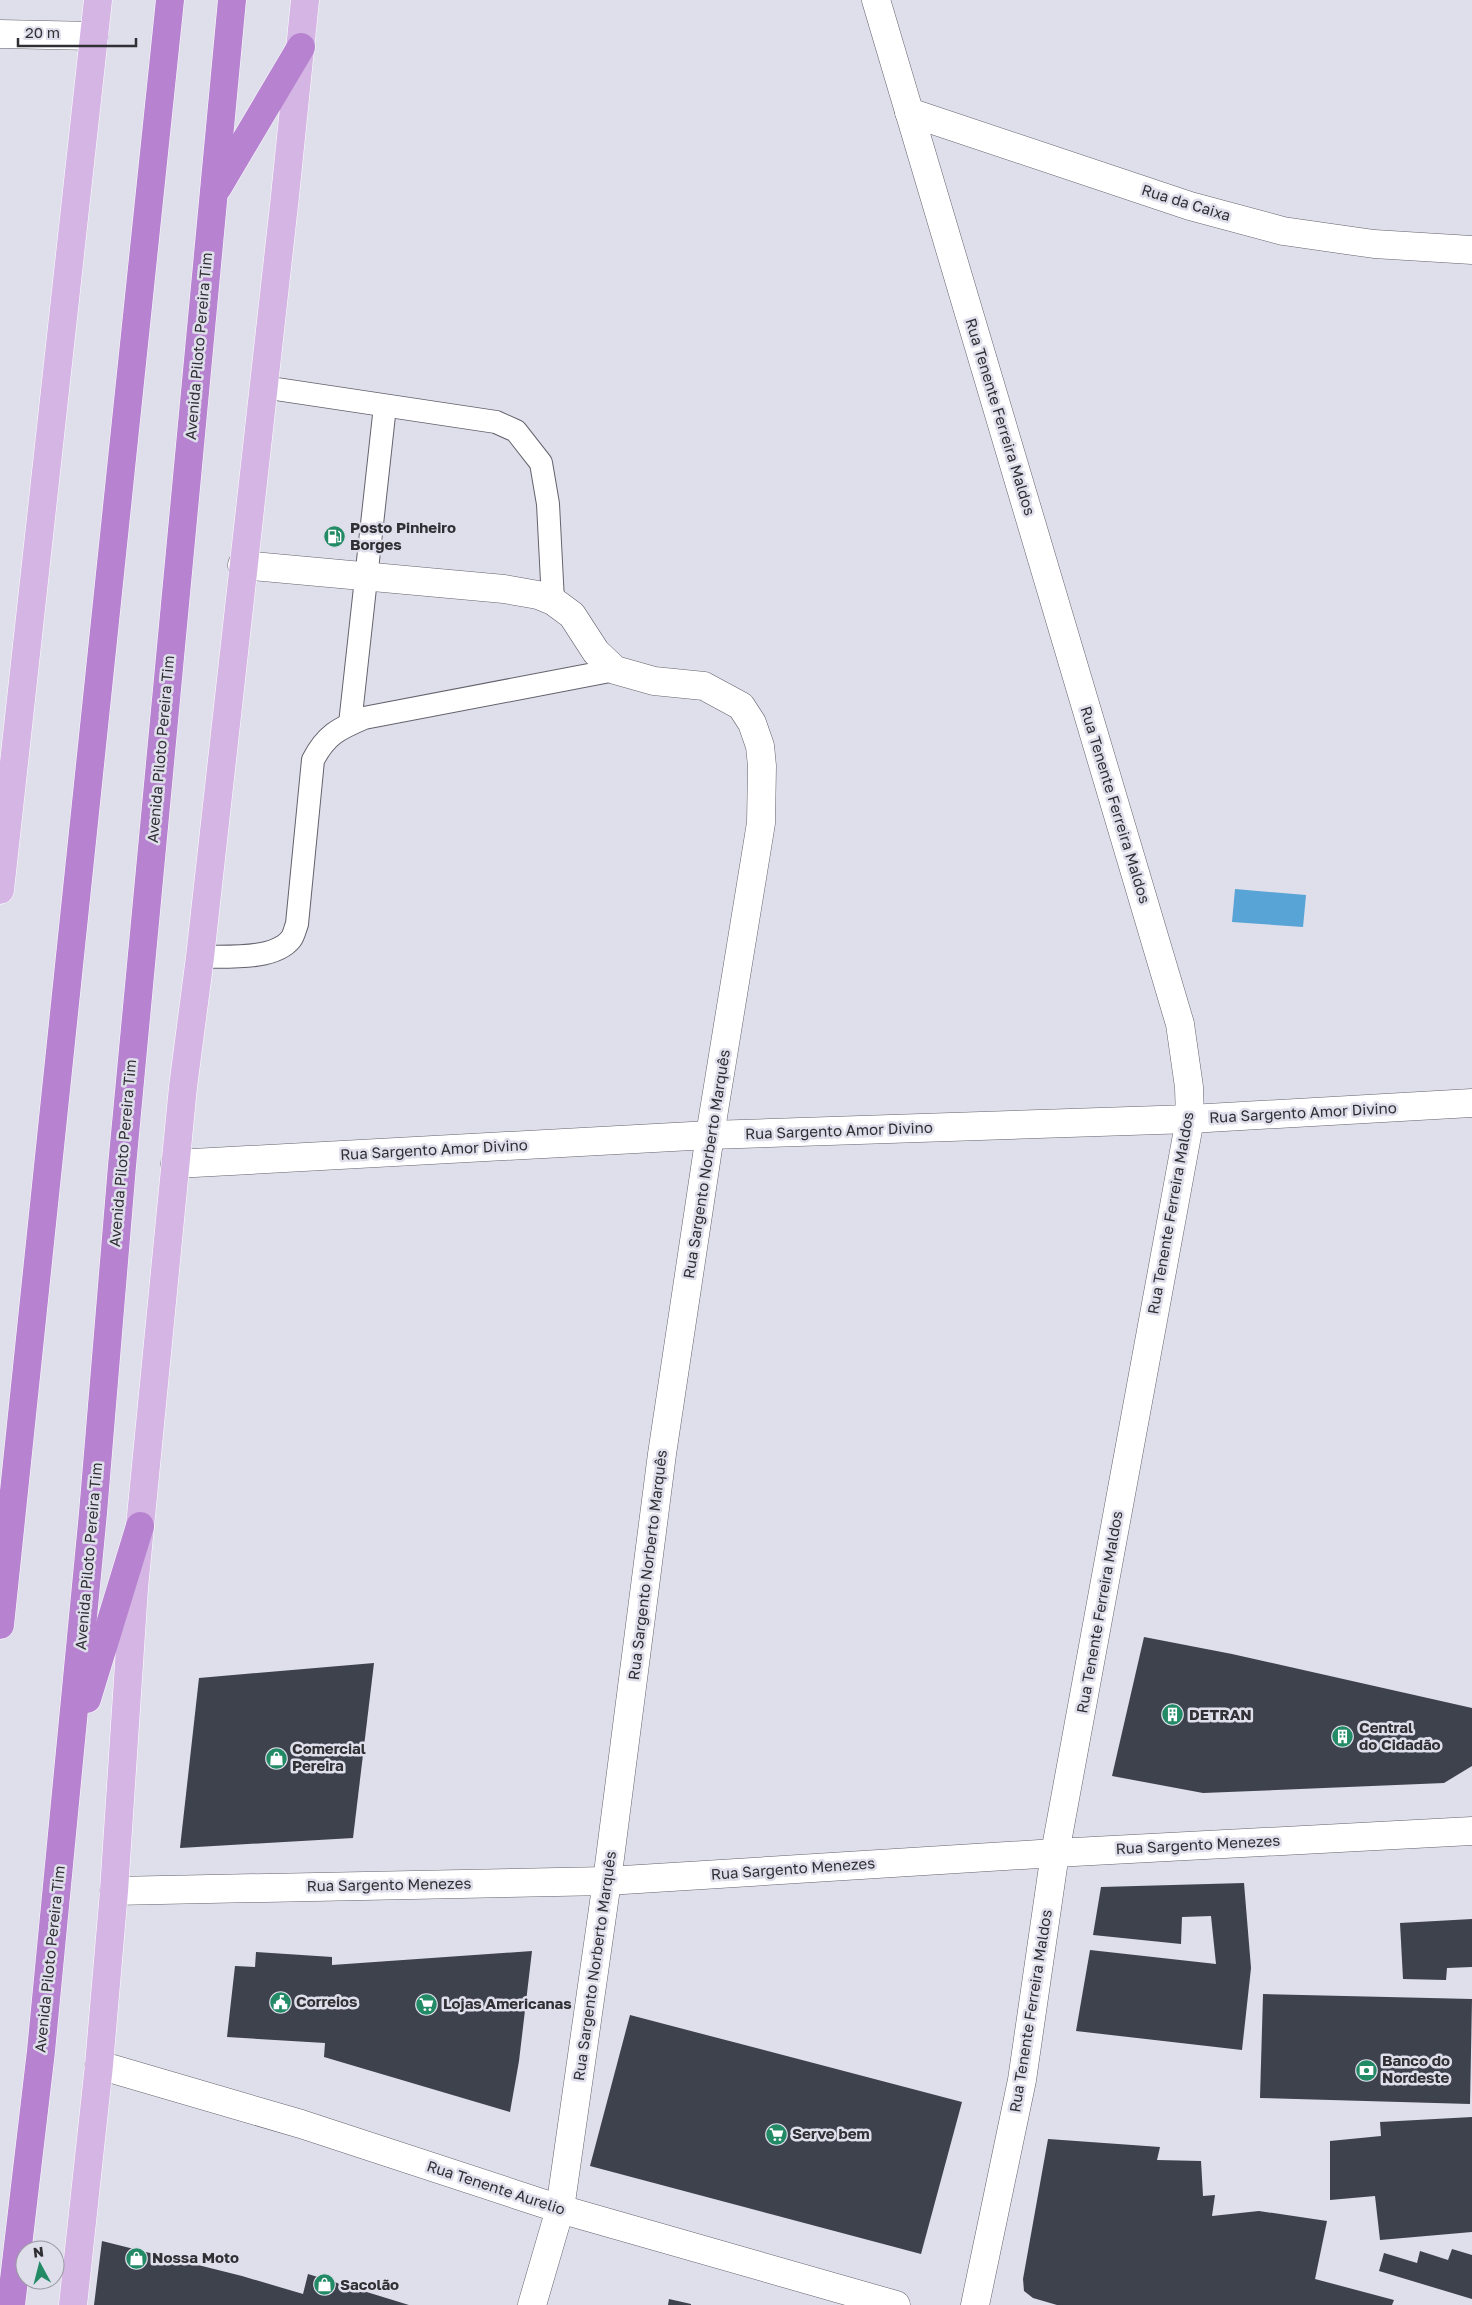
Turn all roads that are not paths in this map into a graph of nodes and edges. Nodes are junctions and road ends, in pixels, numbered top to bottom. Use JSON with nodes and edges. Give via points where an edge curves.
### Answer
{"nodes":[{"id":1,"x":98,"y":0,"type":"edge"},
{"id":2,"x":170,"y":0,"type":"edge"},
{"id":3,"x":232,"y":0,"type":"edge"},
{"id":4,"x":305,"y":0,"type":"edge"},
{"id":5,"x":876,"y":0,"type":"edge"},
{"id":6,"x":0,"y":34,"type":"edge"},
{"id":7,"x":94,"y":36,"type":"junction"},
{"id":8,"x":300,"y":47,"type":"junction"},
{"id":9,"x":909,"y":112,"type":"junction"},
{"id":10,"x":214,"y":195,"type":"junction"},
{"id":11,"x":1472,"y":250,"type":"edge"},
{"id":12,"x":263,"y":387,"type":"junction"},
{"id":13,"x":385,"y":406,"type":"junction"},
{"id":14,"x":242,"y":565,"type":"junction"},
{"id":15,"x":366,"y":577,"type":"junction"},
{"id":16,"x":553,"y":600,"type":"junction"},
{"id":17,"x":615,"y":670,"type":"junction"},
{"id":18,"x":350,"y":724,"type":"junction"},
{"id":19,"x":2,"y":847,"type":"edge"},
{"id":20,"x":0,"y":890,"type":"edge"},
{"id":21,"x":200,"y":956,"type":"junction"},
{"id":22,"x":1472,"y":1103,"type":"edge"},
{"id":23,"x":1190,"y":1119,"type":"junction"},
{"id":24,"x":710,"y":1135,"type":"junction"},
{"id":25,"x":175,"y":1164,"type":"junction"},
{"id":26,"x":140,"y":1526,"type":"junction"},
{"id":27,"x":0,"y":1625,"type":"edge"},
{"id":28,"x":70,"y":1755,"type":"junction"},
{"id":29,"x":1472,"y":1831,"type":"edge"},
{"id":30,"x":1055,"y":1853,"type":"junction"},
{"id":31,"x":607,"y":1881,"type":"junction"},
{"id":32,"x":114,"y":1891,"type":"junction"},
{"id":33,"x":99,"y":2065,"type":"junction"},
{"id":34,"x":560,"y":2209,"type":"junction"},
{"id":35,"x":11,"y":2305,"type":"edge"},
{"id":36,"x":73,"y":2305,"type":"edge"},
{"id":37,"x":532,"y":2305,"type":"edge"},
{"id":38,"x":896,"y":2305,"type":"edge"},
{"id":39,"x":975,"y":2305,"type":"edge"}],
"edges":[{"from":1,"to":7,"type":"main road"},
{"from":2,"to":27,"type":"highway"},
{"from":3,"to":10,"type":"highway","name":"Avenida Piloto Pereira Tim"},
{"from":4,"to":8,"type":"main road"},
{"from":5,"to":9,"type":"street","name":"Rua Tenente Ferreira Maldos"},
{"from":6,"to":7,"type":"street"},
{"from":7,"to":19,"type":"main road"},
{"from":8,"to":10,"type":"highway"},
{"from":8,"to":12,"type":"main road"},
{"from":9,"to":11,"type":"street","name":"Rua da Caixa","via":[[1190,206],[1282,231],[1374,244]]},
{"from":9,"to":23,"type":"street","name":"Rua Tenente Ferreira Maldos","via":[[1180,1024]]},
{"from":10,"to":28,"type":"highway","name":"Avenida Piloto Pereira Tim"},
{"from":12,"to":13,"type":"lane"},
{"from":12,"to":14,"type":"main road"},
{"from":13,"to":15,"type":"lane"},
{"from":13,"to":16,"type":"lane","via":[[496,422],[516,431],[541,463],[548,504]]},
{"from":14,"to":15,"type":"street"},
{"from":14,"to":21,"type":"main road"},
{"from":15,"to":16,"type":"street","via":[[504,590]]},
{"from":15,"to":18,"type":"lane"},
{"from":16,"to":17,"type":"street","via":[[572,614],[596,652]]},
{"from":17,"to":18,"type":"lane","via":[[364,718]]},
{"from":17,"to":24,"type":"street","name":"Rua Sargento Norberto Marquês","via":[[654,681],[704,686],[741,706],[752,723],[760,746],[761,823]]},
{"from":18,"to":21,"type":"lane","via":[[335,731],[321,745],[313,760],[297,924],[291,940],[259,955]]},
{"from":19,"to":20,"type":"main road"},
{"from":21,"to":25,"type":"main road"},
{"from":22,"to":23,"type":"street","name":"Rua Sargento Amor Divino"},
{"from":23,"to":24,"type":"street","name":"Rua Sargento Amor Divino"},
{"from":23,"to":30,"type":"street","name":"Rua Tenente Ferreira Maldos"},
{"from":24,"to":25,"type":"street","name":"Rua Sargento Amor Divino"},
{"from":24,"to":31,"type":"street","name":"Rua Sargento Norberto Marquês","via":[[662,1454]]},
{"from":25,"to":26,"type":"main road"},
{"from":26,"to":28,"type":"highway"},
{"from":26,"to":32,"type":"main road"},
{"from":28,"to":35,"type":"highway","name":"Avenida Piloto Pereira Tim","via":[[41,2051]]},
{"from":29,"to":30,"type":"street","name":"Rua Sargento Menezes"},
{"from":30,"to":31,"type":"street","name":"Rua Sargento Menezes"},
{"from":30,"to":39,"type":"street","name":"Rua Tenente Ferreira Maldos","via":[[1022,2080]]},
{"from":31,"to":32,"type":"street","name":"Rua Sargento Menezes"},
{"from":31,"to":34,"type":"street","name":"Rua Sargento Norberto Marquês"},
{"from":32,"to":33,"type":"main road"},
{"from":33,"to":34,"type":"street","name":"Rua Tenente Aurelio","via":[[301,2124]]},
{"from":33,"to":36,"type":"main road"},
{"from":34,"to":37,"type":"street","name":"Rua Sargento Norberto Marquês"},
{"from":34,"to":38,"type":"street","name":"Rua Tenente Aurelio"}]}
